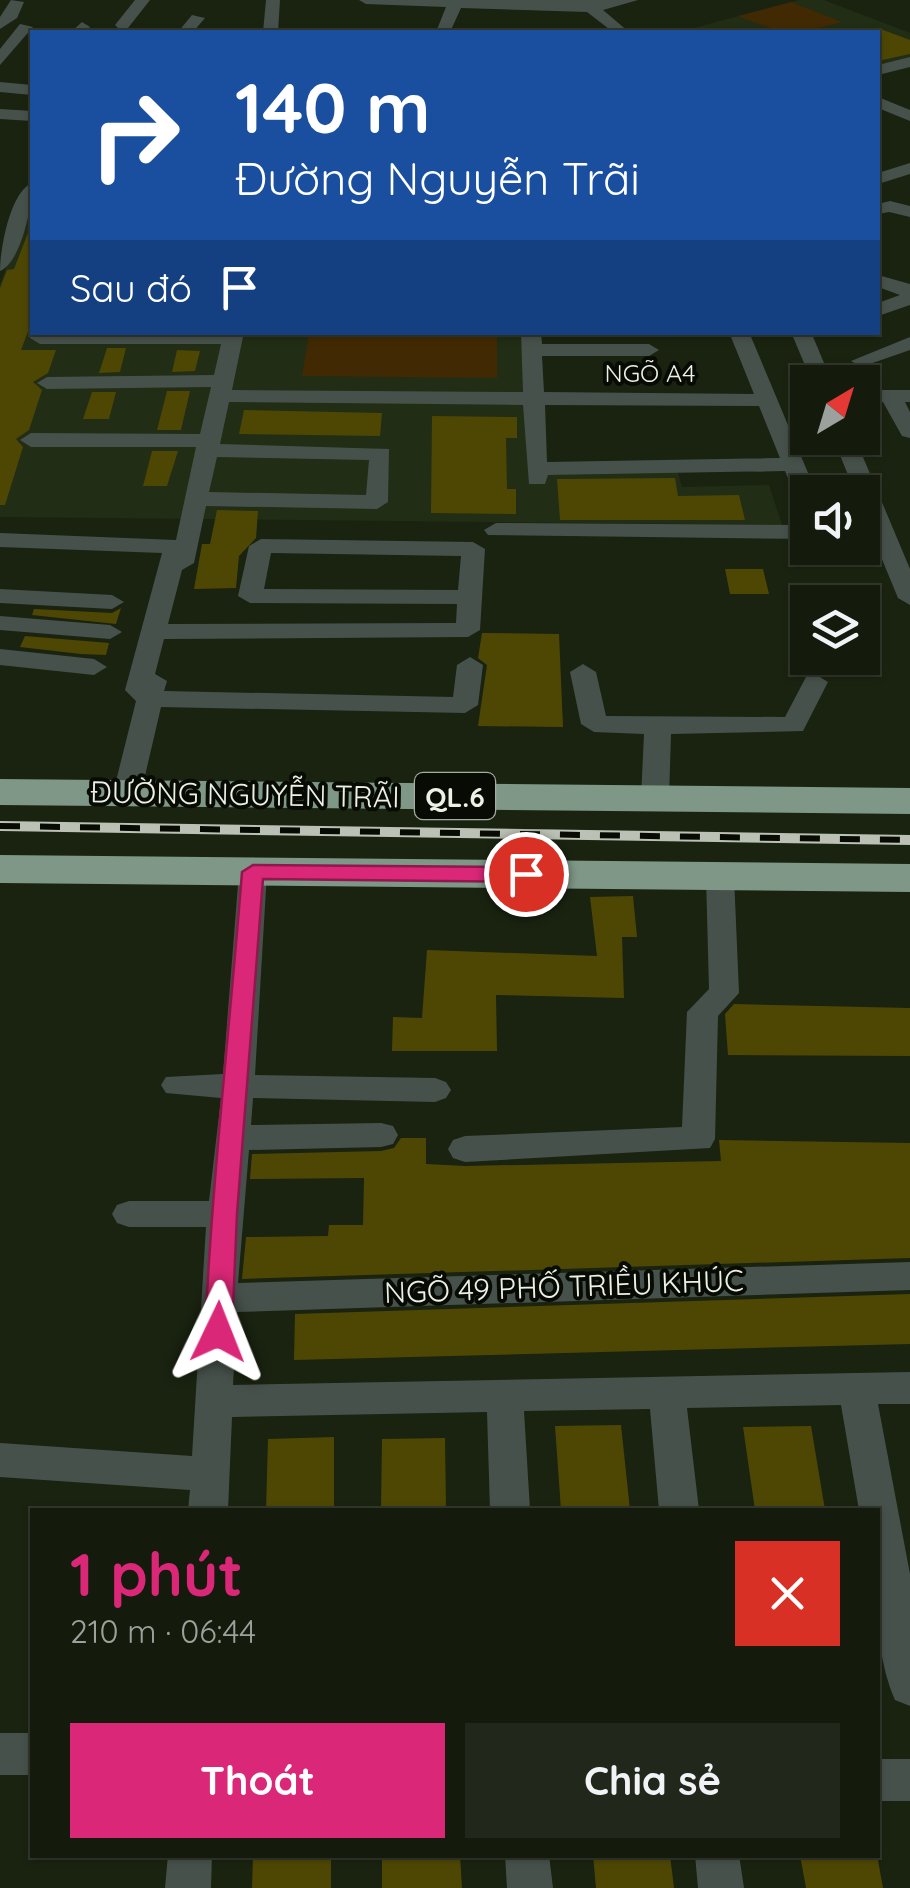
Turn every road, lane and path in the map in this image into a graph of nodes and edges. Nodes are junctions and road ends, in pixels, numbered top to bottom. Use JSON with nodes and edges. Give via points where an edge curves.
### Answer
{"nodes":[{"id":1,"x":143,"y":0,"type":"edge"},
{"id":2,"x":272,"y":0,"type":"edge"},
{"id":3,"x":366,"y":0,"type":"edge"},
{"id":4,"x":621,"y":1,"type":"edge"},
{"id":5,"x":17,"y":2,"type":"edge"},
{"id":6,"x":456,"y":4,"type":"junction"},
{"id":7,"x":586,"y":4,"type":"edge"},
{"id":8,"x":197,"y":18,"type":"dead end"},
{"id":9,"x":0,"y":24,"type":"edge"},
{"id":10,"x":123,"y":25,"type":"dead end"},
{"id":11,"x":25,"y":27,"type":"dead end"},
{"id":12,"x":187,"y":30,"type":"edge"},
{"id":13,"x":271,"y":30,"type":"edge"},
{"id":14,"x":444,"y":30,"type":"edge"},
{"id":15,"x":619,"y":30,"type":"edge"},
{"id":16,"x":0,"y":60,"type":"edge"},
{"id":17,"x":910,"y":62,"type":"edge"},
{"id":18,"x":880,"y":70,"type":"edge"},
{"id":19,"x":0,"y":87,"type":"edge"},
{"id":20,"x":30,"y":90,"type":"edge"},
{"id":21,"x":880,"y":103,"type":"edge"},
{"id":22,"x":30,"y":116,"type":"edge"},
{"id":23,"x":910,"y":116,"type":"edge"},
{"id":24,"x":3,"y":118,"type":"edge"},
{"id":25,"x":910,"y":168,"type":"edge"},
{"id":26,"x":880,"y":178,"type":"edge"},
{"id":27,"x":30,"y":193,"type":"edge"},
{"id":28,"x":882,"y":202,"type":"edge"},
{"id":29,"x":910,"y":212,"type":"edge"},
{"id":30,"x":0,"y":262,"type":"edge"},
{"id":31,"x":880,"y":281,"type":"edge"},
{"id":32,"x":910,"y":295,"type":"edge"},
{"id":33,"x":880,"y":309,"type":"edge"},
{"id":34,"x":41,"y":335,"type":"edge"},
{"id":35,"x":114,"y":335,"type":"edge"},
{"id":36,"x":740,"y":335,"type":"edge"},
{"id":37,"x":802,"y":335,"type":"edge"},
{"id":38,"x":233,"y":336,"type":"edge"},
{"id":39,"x":532,"y":341,"type":"edge"},
{"id":40,"x":910,"y":343,"type":"edge"},
{"id":41,"x":649,"y":350,"type":"dead end"},
{"id":42,"x":861,"y":361,"type":"dead end"},
{"id":43,"x":815,"y":365,"type":"edge"},
{"id":44,"x":47,"y":383,"type":"dead end"},
{"id":45,"x":223,"y":389,"type":"junction"},
{"id":46,"x":900,"y":396,"type":"edge"},
{"id":47,"x":534,"y":400,"type":"junction"},
{"id":48,"x":766,"y":400,"type":"junction"},
{"id":49,"x":910,"y":431,"type":"edge"},
{"id":50,"x":31,"y":440,"type":"dead end"},
{"id":51,"x":208,"y":446,"type":"junction"},
{"id":52,"x":795,"y":464,"type":"junction"},
{"id":53,"x":799,"y":475,"type":"edge"},
{"id":54,"x":196,"y":499,"type":"junction"},
{"id":55,"x":496,"y":530,"type":"dead end"},
{"id":56,"x":790,"y":532,"type":"edge"},
{"id":57,"x":0,"y":540,"type":"edge"},
{"id":58,"x":880,"y":542,"type":"edge"},
{"id":59,"x":186,"y":547,"type":"junction"},
{"id":60,"x":904,"y":570,"type":"edge"},
{"id":61,"x":0,"y":596,"type":"edge"},
{"id":62,"x":250,"y":596,"type":"junction"},
{"id":63,"x":30,"y":597,"type":"junction"},
{"id":64,"x":470,"y":597,"type":"junction"},
{"id":65,"x":910,"y":598,"type":"edge"},
{"id":66,"x":112,"y":602,"type":"dead end"},
{"id":67,"x":9,"y":624,"type":"edge"},
{"id":68,"x":243,"y":631,"type":"junction"},
{"id":69,"x":110,"y":632,"type":"dead end"},
{"id":70,"x":166,"y":632,"type":"junction"},
{"id":71,"x":2,"y":662,"type":"edge"},
{"id":72,"x":470,"y":665,"type":"dead end"},
{"id":73,"x":94,"y":667,"type":"dead end"},
{"id":74,"x":583,"y":672,"type":"dead end"},
{"id":75,"x":815,"y":682,"type":"dead end"},
{"id":76,"x":150,"y":699,"type":"junction"},
{"id":77,"x":658,"y":726,"type":"junction"},
{"id":78,"x":0,"y":792,"type":"edge"},
{"id":79,"x":127,"y":793,"type":"junction"},
{"id":80,"x":655,"y":798,"type":"junction"},
{"id":81,"x":910,"y":800,"type":"edge"},
{"id":82,"x":0,"y":870,"type":"edge"},
{"id":83,"x":253,"y":872,"type":"junction"},
{"id":84,"x":720,"y":876,"type":"junction"},
{"id":85,"x":910,"y":878,"type":"edge"},
{"id":86,"x":177,"y":1085,"type":"dead end"},
{"id":87,"x":236,"y":1086,"type":"junction"},
{"id":88,"x":434,"y":1090,"type":"dead end"},
{"id":89,"x":381,"y":1134,"type":"dead end"},
{"id":90,"x":234,"y":1138,"type":"junction"},
{"id":91,"x":465,"y":1150,"type":"dead end"},
{"id":92,"x":128,"y":1214,"type":"dead end"},
{"id":93,"x":224,"y":1214,"type":"junction"},
{"id":94,"x":910,"y":1276,"type":"edge"},
{"id":95,"x":219,"y":1298,"type":"junction"},
{"id":96,"x":910,"y":1388,"type":"edge"},
{"id":97,"x":857,"y":1391,"type":"junction"},
{"id":98,"x":667,"y":1394,"type":"junction"},
{"id":99,"x":505,"y":1396,"type":"junction"},
{"id":100,"x":216,"y":1401,"type":"junction"},
{"id":101,"x":0,"y":1460,"type":"edge"},
{"id":102,"x":209,"y":1492,"type":"edge"},
{"id":103,"x":510,"y":1508,"type":"edge"},
{"id":104,"x":680,"y":1508,"type":"edge"},
{"id":105,"x":878,"y":1508,"type":"edge"},
{"id":106,"x":880,"y":1519,"type":"edge"},
{"id":107,"x":910,"y":1686,"type":"edge"},
{"id":108,"x":0,"y":1754,"type":"edge"},
{"id":109,"x":30,"y":1754,"type":"edge"},
{"id":110,"x":880,"y":1780,"type":"edge"},
{"id":111,"x":910,"y":1780,"type":"edge"},
{"id":112,"x":190,"y":1858,"type":"edge"},
{"id":113,"x":527,"y":1858,"type":"edge"},
{"id":114,"x":717,"y":1858,"type":"edge"},
{"id":115,"x":188,"y":1888,"type":"edge"},
{"id":116,"x":530,"y":1888,"type":"edge"},
{"id":117,"x":720,"y":1888,"type":"edge"}],
"edges":[{"from":1,"to":10,"type":"street"},
{"from":2,"to":13,"type":"street"},
{"from":3,"to":6,"type":"street"},
{"from":4,"to":7,"type":"street"},
{"from":5,"to":9,"type":"street"},
{"from":6,"to":7,"type":"street","via":[[535,13]]},
{"from":6,"to":14,"type":"street"},
{"from":7,"to":15,"type":"street"},
{"from":8,"to":12,"type":"street"},
{"from":11,"to":16,"type":"street"},
{"from":17,"to":18,"type":"street"},
{"from":19,"to":20,"type":"street"},
{"from":21,"to":23,"type":"street"},
{"from":22,"to":24,"type":"street"},
{"from":25,"to":26,"type":"street"},
{"from":27,"to":30,"type":"street"},
{"from":28,"to":29,"type":"street"},
{"from":31,"to":32,"type":"street"},
{"from":32,"to":33,"type":"street"},
{"from":34,"to":35,"type":"street"},
{"from":35,"to":38,"type":"street"},
{"from":36,"to":48,"type":"street"},
{"from":37,"to":43,"type":"street"},
{"from":38,"to":45,"type":"street"},
{"from":39,"to":41,"type":"street"},
{"from":39,"to":47,"type":"street"},
{"from":40,"to":42,"type":"street"},
{"from":44,"to":45,"type":"street","name":"NGÕ A4"},
{"from":45,"to":47,"type":"street","name":"NGÕ A4"},
{"from":45,"to":51,"type":"street"},
{"from":46,"to":49,"type":"street"},
{"from":47,"to":48,"type":"street","name":"NGÕ A4"},
{"from":47,"to":52,"type":"street","via":[[537,474]]},
{"from":48,"to":52,"type":"street"},
{"from":50,"to":51,"type":"street"},
{"from":51,"to":54,"type":"street"},
{"from":51,"to":54,"type":"street","via":[[381,454],[377,502]]},
{"from":52,"to":53,"type":"street"},
{"from":54,"to":59,"type":"street"},
{"from":55,"to":56,"type":"street"},
{"from":57,"to":59,"type":"street"},
{"from":58,"to":60,"type":"street"},
{"from":59,"to":70,"type":"street"},
{"from":59,"to":76,"type":"street","via":[[174,553],[138,690]]},
{"from":60,"to":65,"type":"street"},
{"from":61,"to":63,"type":"street"},
{"from":62,"to":64,"type":"street"},
{"from":62,"to":64,"type":"street","via":[[261,546],[473,550]]},
{"from":62,"to":68,"type":"street"},
{"from":63,"to":66,"type":"street"},
{"from":63,"to":67,"type":"street"},
{"from":64,"to":68,"type":"street","via":[[468,630]]},
{"from":67,"to":69,"type":"street"},
{"from":67,"to":71,"type":"street"},
{"from":68,"to":70,"type":"street"},
{"from":70,"to":76,"type":"street"},
{"from":71,"to":73,"type":"street"},
{"from":72,"to":76,"type":"street","via":[[465,706]]},
{"from":74,"to":77,"type":"street","via":[[594,724]]},
{"from":75,"to":77,"type":"street","via":[[794,725]]},
{"from":76,"to":79,"type":"street"},
{"from":77,"to":80,"type":"street"},
{"from":78,"to":79,"type":"highway","name":"ĐƯỜNG NGUYỄN TRÃI","number":"QL.6"},
{"from":79,"to":80,"type":"highway","name":"ĐƯỜNG NGUYỄN TRÃI","number":"QL.6"},
{"from":80,"to":81,"type":"highway","name":"ĐƯỜNG NGUYỄN TRÃI","number":"QL.6"},
{"from":82,"to":83,"type":"highway"},
{"from":83,"to":84,"type":"highway"},
{"from":83,"to":87,"type":"street"},
{"from":84,"to":85,"type":"highway"},
{"from":84,"to":91,"type":"street","via":[[724,993],[703,1012],[698,1139]]},
{"from":86,"to":87,"type":"street"},
{"from":87,"to":88,"type":"street"},
{"from":87,"to":90,"type":"street"},
{"from":89,"to":90,"type":"street"},
{"from":90,"to":93,"type":"street"},
{"from":92,"to":93,"type":"street"},
{"from":93,"to":95,"type":"street"},
{"from":94,"to":95,"type":"street","name":"NGÕ 49 PHỐ TRIỀU KHÚC"},
{"from":95,"to":100,"type":"street"},
{"from":96,"to":97,"type":"street"},
{"from":97,"to":98,"type":"street"},
{"from":97,"to":105,"type":"street"},
{"from":98,"to":99,"type":"street"},
{"from":98,"to":104,"type":"street"},
{"from":99,"to":100,"type":"street"},
{"from":99,"to":103,"type":"street"},
{"from":100,"to":102,"type":"street"},
{"from":101,"to":102,"type":"street"},
{"from":106,"to":107,"type":"street"},
{"from":108,"to":109,"type":"street"},
{"from":110,"to":111,"type":"street"},
{"from":112,"to":115,"type":"street"},
{"from":113,"to":116,"type":"street"},
{"from":114,"to":117,"type":"street"}]}
